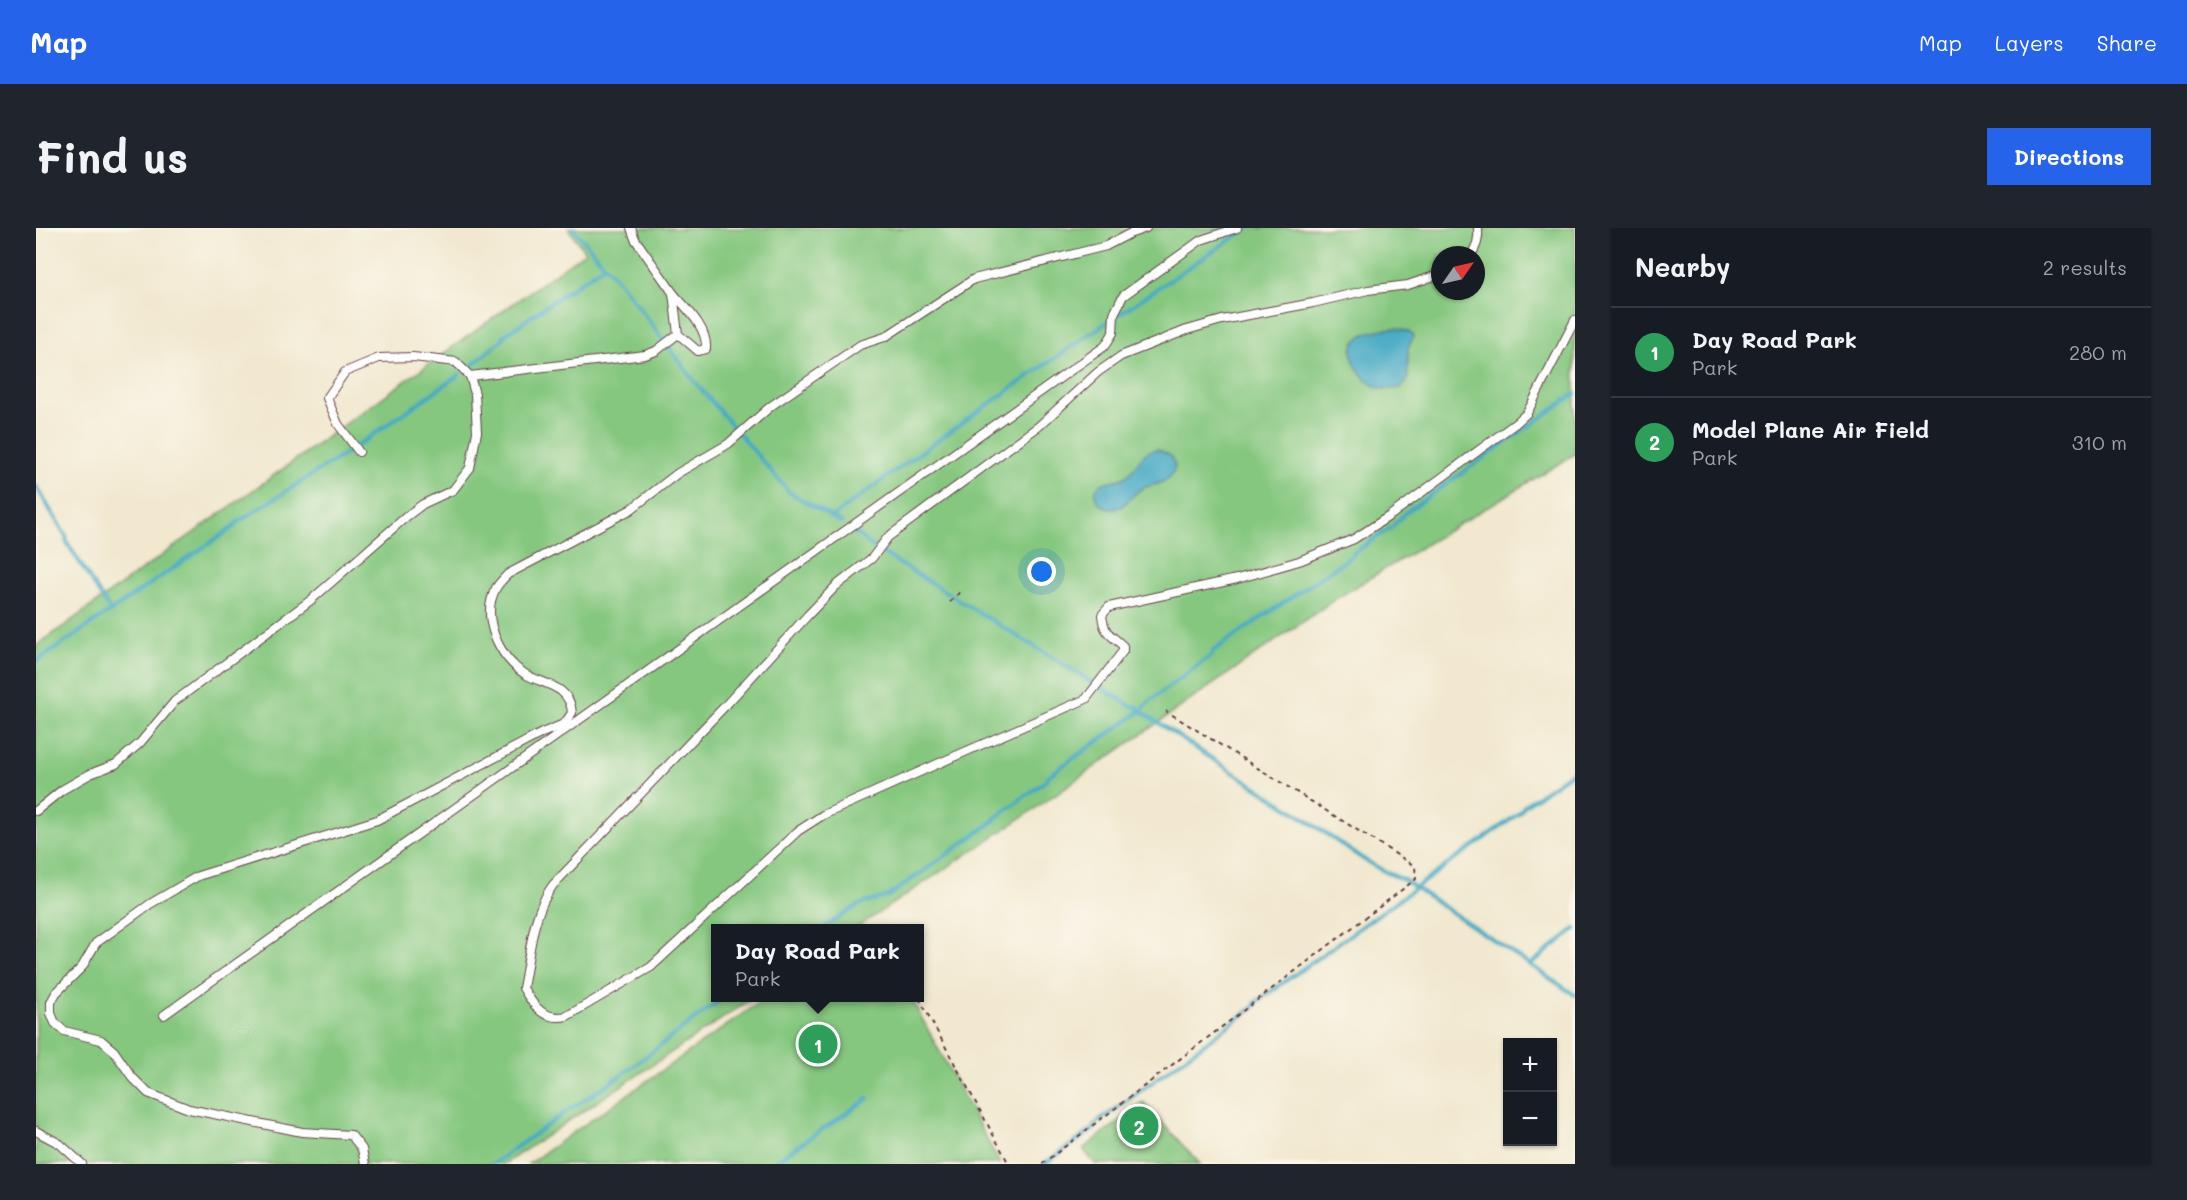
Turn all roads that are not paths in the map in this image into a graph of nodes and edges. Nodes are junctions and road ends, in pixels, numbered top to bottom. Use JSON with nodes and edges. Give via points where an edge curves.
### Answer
{"nodes":[{"id":1,"x":631,"y":228,"type":"edge"},
{"id":2,"x":1146,"y":228,"type":"edge"},
{"id":3,"x":1237,"y":228,"type":"edge"},
{"id":4,"x":1478,"y":228,"type":"edge"},
{"id":5,"x":1474,"y":246,"type":"edge"},
{"id":6,"x":1431,"y":277,"type":"edge"},
{"id":7,"x":673,"y":293,"type":"junction"},
{"id":8,"x":1575,"y":320,"type":"edge"},
{"id":9,"x":675,"y":336,"type":"junction"},
{"id":10,"x":470,"y":376,"type":"junction"},
{"id":11,"x":359,"y":453,"type":"dead end"},
{"id":12,"x":36,"y":811,"type":"edge"},
{"id":13,"x":164,"y":1015,"type":"dead end"},
{"id":14,"x":36,"y":1131,"type":"edge"},
{"id":15,"x":82,"y":1164,"type":"edge"},
{"id":16,"x":365,"y":1164,"type":"edge"}],
"edges":[{"from":1,"to":7,"type":"lane"},
{"from":2,"to":16,"type":"lane","via":[[1106,246],[974,279],[885,337],[860,345],[771,406],[730,442],[678,473],[630,510],[508,574],[496,587],[490,605],[498,645],[525,674],[559,688],[572,704],[572,713],[564,724],[377,819],[198,876],[96,943],[82,967],[51,1002],[55,1023],[64,1031],[101,1040],[148,1093],[189,1109],[302,1131],[351,1135],[362,1149]]},
{"from":3,"to":13,"type":"lane","via":[[1201,240],[1123,296],[1114,314],[1113,333],[1105,346]]},
{"from":4,"to":5,"type":"lane"},
{"from":6,"to":8,"type":"lane","via":[[1408,285],[1222,320],[1121,356],[1039,426],[888,537],[873,556],[836,586],[544,897],[523,988],[537,1009],[556,1019],[567,1016],[651,967],[776,850],[823,815],[1086,699],[1123,651],[1123,646],[1103,627],[1102,615],[1109,607],[1299,561],[1354,538],[1391,515],[1527,412]]},
{"from":7,"to":9,"type":"lane"},
{"from":7,"to":9,"type":"lane","via":[[695,319],[707,340],[706,349],[698,351]]},
{"from":9,"to":10,"type":"lane","via":[[645,355]]},
{"from":10,"to":11,"type":"lane","via":[[456,362],[413,357],[379,358],[345,372],[327,398],[338,424]]},
{"from":10,"to":12,"type":"lane","via":[[477,432],[470,468],[453,490],[406,516],[311,600],[175,701],[140,743],[116,764],[62,790]]},
{"from":14,"to":15,"type":"lane","via":[[60,1144]]}]}
